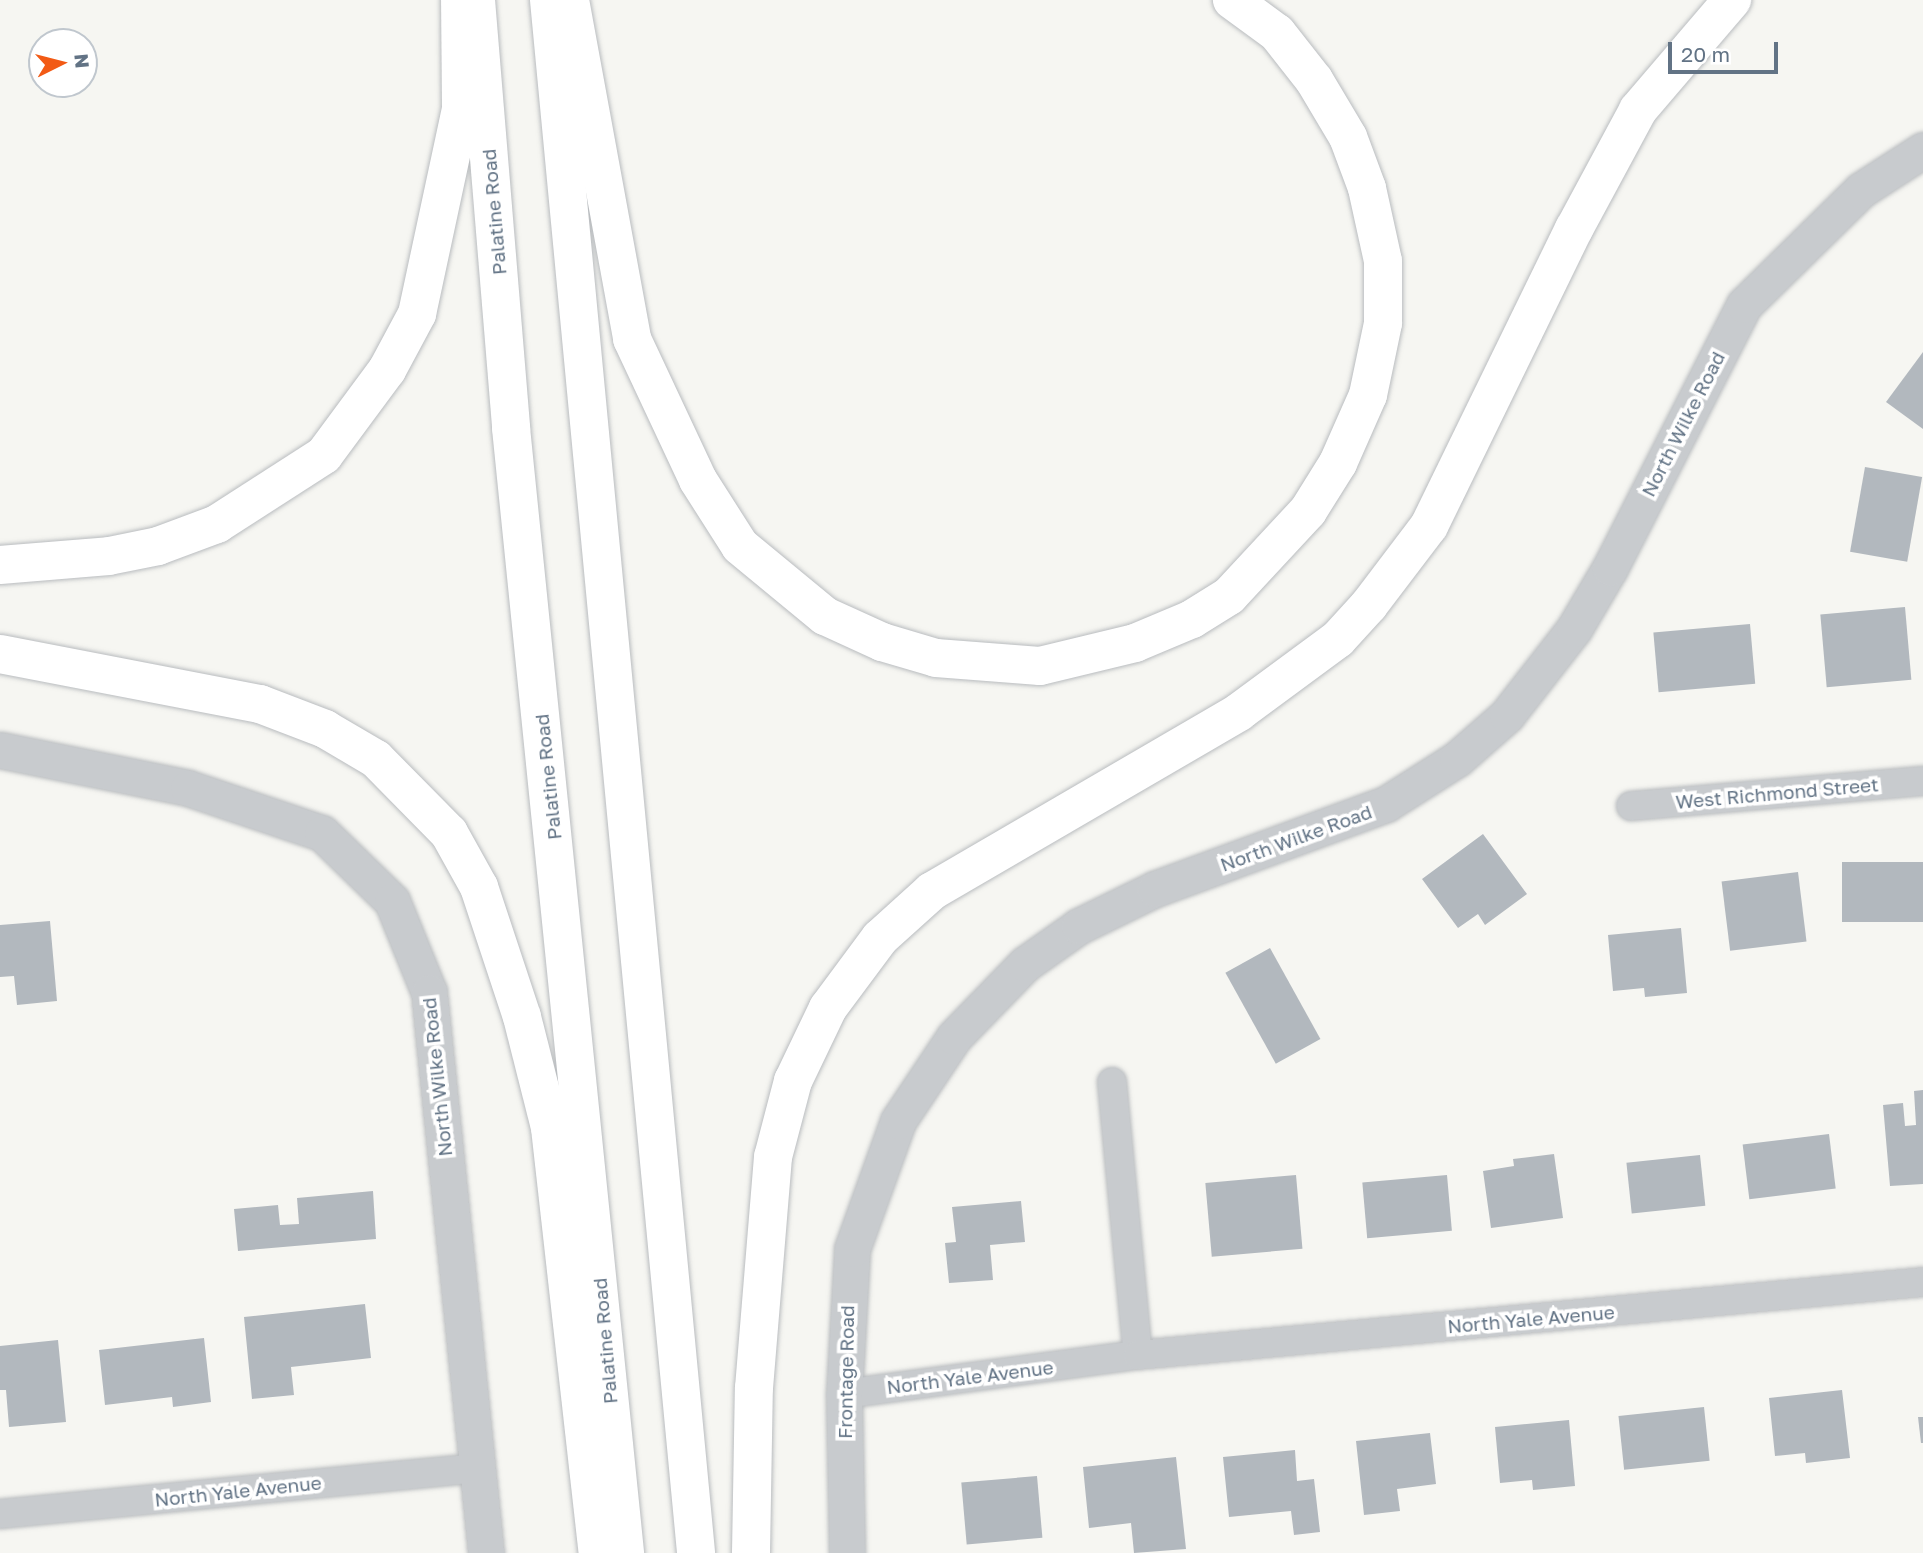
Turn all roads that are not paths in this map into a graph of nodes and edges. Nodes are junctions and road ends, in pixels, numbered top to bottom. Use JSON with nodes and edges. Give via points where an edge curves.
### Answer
{"nodes":[{"id":1,"x":460,"y":0,"type":"edge"},
{"id":2,"x":476,"y":0,"type":"edge"},
{"id":3,"x":549,"y":0,"type":"edge"},
{"id":4,"x":570,"y":0,"type":"edge"},
{"id":5,"x":1231,"y":0,"type":"edge"},
{"id":6,"x":1732,"y":0,"type":"edge"},
{"id":7,"x":1923,"y":150,"type":"edge"},
{"id":8,"x":0,"y":565,"type":"edge"},
{"id":9,"x":0,"y":654,"type":"edge"},
{"id":10,"x":0,"y":750,"type":"edge"},
{"id":11,"x":1923,"y":781,"type":"edge"},
{"id":12,"x":1631,"y":806,"type":"dead end"},
{"id":13,"x":1112,"y":1082,"type":"dead end"},
{"id":14,"x":870,"y":1194,"type":"joint"},
{"id":15,"x":1923,"y":1282,"type":"edge"},
{"id":16,"x":1138,"y":1355,"type":"junction"},
{"id":17,"x":844,"y":1394,"type":"junction"},
{"id":18,"x":475,"y":1468,"type":"junction"},
{"id":19,"x":0,"y":1514,"type":"edge"},
{"id":20,"x":486,"y":1553,"type":"edge"},
{"id":21,"x":598,"y":1553,"type":"edge"},
{"id":22,"x":625,"y":1553,"type":"edge"},
{"id":23,"x":696,"y":1553,"type":"edge"},
{"id":24,"x":751,"y":1553,"type":"edge"},
{"id":25,"x":846,"y":1553,"type":"edge"}],
"edges":[{"from":1,"to":8,"type":"highway","via":[[461,109],[417,314],[387,370],[324,455],[217,524],[158,546],[59,562]]},
{"from":2,"to":22,"type":"highway","name":"Palatine Road","via":[[511,428]]},
{"from":3,"to":23,"type":"highway"},
{"from":4,"to":5,"type":"highway","via":[[632,339],[698,480],[740,546],[825,616],[882,642],[949,660],[1040,666],[1135,643],[1192,619],[1230,596],[1308,511],[1338,463],[1368,395],[1383,323],[1383,299],[1382,261],[1367,188],[1349,137],[1314,80],[1277,33]]},
{"from":6,"to":24,"type":"highway","via":[[1638,110],[1574,229],[1429,526],[1353,622],[1319,654],[1239,712],[932,891],[880,938],[842,986],[807,1046],[772,1157],[754,1388]]},
{"from":7,"to":14,"type":"street","name":"North Wilke Road","via":[[1861,190],[1744,305],[1610,568],[1574,629],[1507,715],[1457,759],[1386,804],[1155,889],[1079,926],[1025,964],[991,995],[923,1078],[898,1121]]},
{"from":9,"to":21,"type":"highway","via":[[260,704],[325,729],[376,759],[449,833],[479,887],[522,1017],[550,1128]]},
{"from":10,"to":18,"type":"street","name":"North Wilke Road","via":[[188,788],[322,833],[392,901],[429,992]]},
{"from":11,"to":12,"type":"street","name":"West Richmond Street"},
{"from":13,"to":16,"type":"street"},
{"from":14,"to":17,"type":"street","name":"Frontage Road","via":[[852,1249]]},
{"from":15,"to":16,"type":"street","name":"North Yale Avenue"},
{"from":16,"to":17,"type":"street","name":"North Yale Avenue"},
{"from":17,"to":25,"type":"street","name":"Frontage Road"},
{"from":18,"to":19,"type":"street","name":"North Yale Avenue"},
{"from":18,"to":20,"type":"street"}]}
